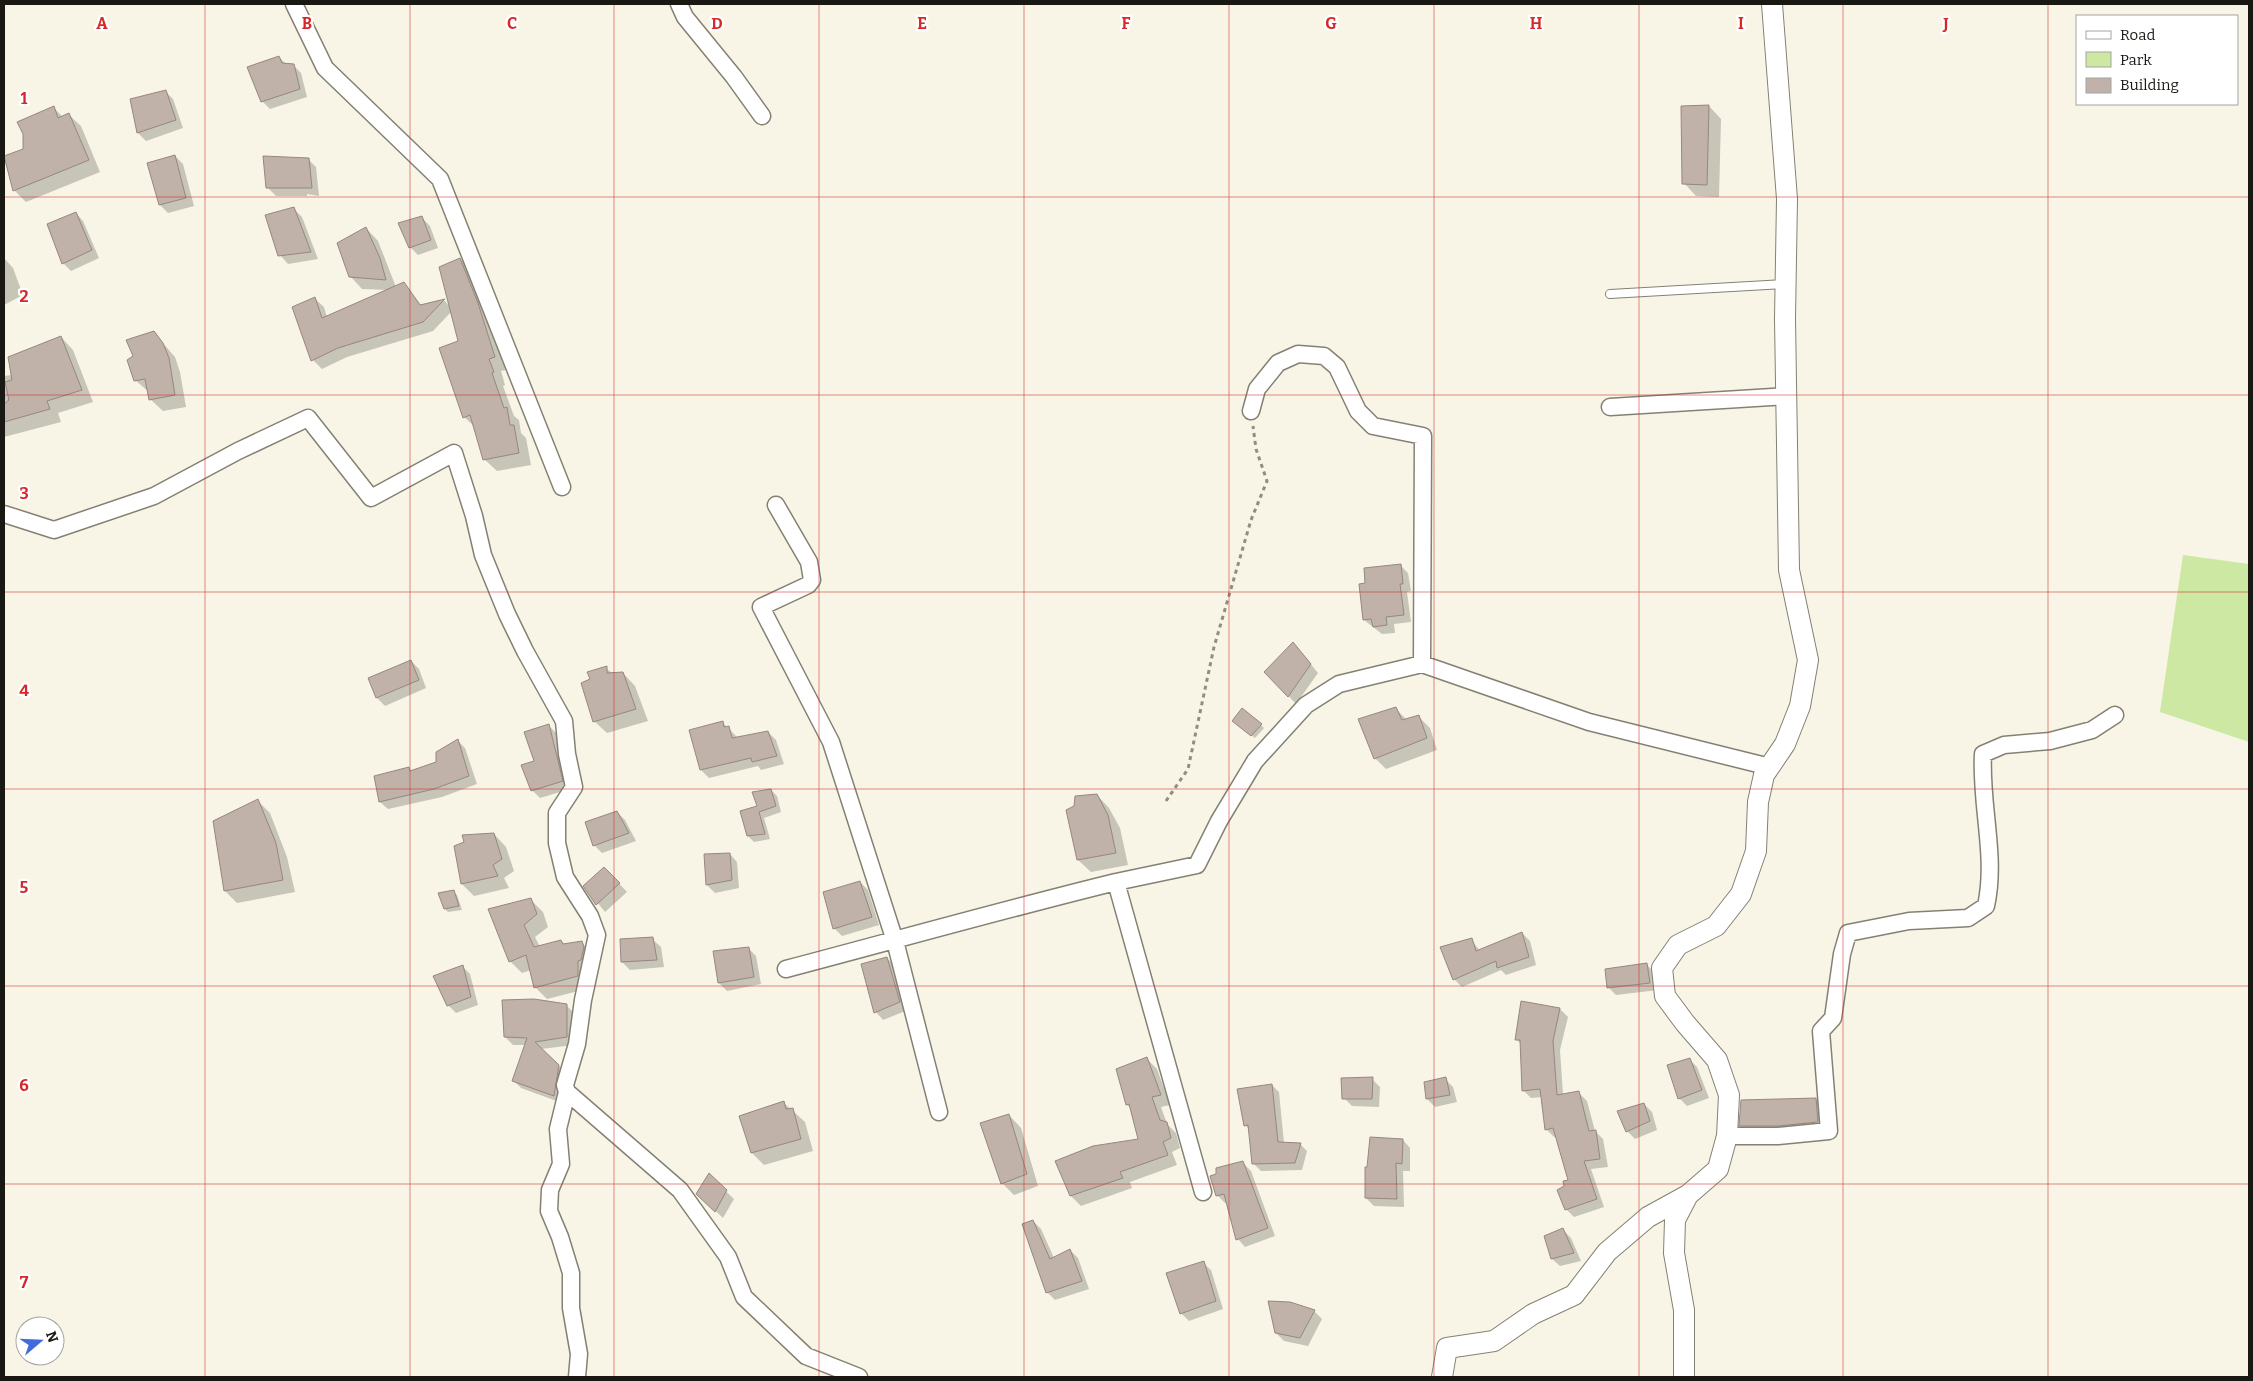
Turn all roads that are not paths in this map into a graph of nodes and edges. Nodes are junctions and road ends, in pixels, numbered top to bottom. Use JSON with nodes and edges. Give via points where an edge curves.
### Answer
{"nodes":[{"id":1,"x":294,"y":4,"type":"edge"},
{"id":2,"x":679,"y":4,"type":"edge"},
{"id":3,"x":1772,"y":4,"type":"edge"},
{"id":4,"x":762,"y":116,"type":"dead end"},
{"id":5,"x":1786,"y":284,"type":"junction"},
{"id":6,"x":1610,"y":294,"type":"dead end"},
{"id":7,"x":1787,"y":396,"type":"junction"},
{"id":8,"x":1610,"y":407,"type":"dead end"},
{"id":9,"x":1251,"y":411,"type":"road end"},
{"id":10,"x":562,"y":487,"type":"dead end"},
{"id":11,"x":776,"y":505,"type":"dead end"},
{"id":12,"x":4,"y":514,"type":"edge"},
{"id":13,"x":1422,"y":664,"type":"junction"},
{"id":14,"x":2114,"y":715,"type":"dead end"},
{"id":15,"x":1770,"y":766,"type":"junction"},
{"id":16,"x":1116,"y":882,"type":"junction"},
{"id":17,"x":895,"y":940,"type":"junction"},
{"id":18,"x":786,"y":968,"type":"dead end"},
{"id":19,"x":568,"y":1092,"type":"junction"},
{"id":20,"x":939,"y":1112,"type":"dead end"},
{"id":21,"x":1727,"y":1136,"type":"junction"},
{"id":22,"x":1203,"y":1192,"type":"dead end"},
{"id":23,"x":1688,"y":1195,"type":"junction"},
{"id":24,"x":577,"y":1377,"type":"edge"},
{"id":25,"x":859,"y":1377,"type":"edge"},
{"id":26,"x":1442,"y":1377,"type":"edge"},
{"id":27,"x":1684,"y":1377,"type":"edge"}],
"edges":[{"from":1,"to":10,"type":"street","via":[[325,68],[440,180]]},
{"from":2,"to":4,"type":"street","via":[[684,17]]},
{"from":3,"to":5,"type":"street","via":[[1787,199]]},
{"from":5,"to":6,"type":"lane"},
{"from":5,"to":7,"type":"street"},
{"from":7,"to":8,"type":"street"},
{"from":7,"to":15,"type":"street","via":[[1789,570],[1808,660],[1800,706],[1786,744]]},
{"from":9,"to":13,"type":"street","via":[[1257,389],[1278,363],[1298,354],[1324,356],[1337,367],[1358,411],[1373,426],[1423,436]]},
{"from":11,"to":17,"type":"street","via":[[809,562],[812,580],[808,585],[760,607],[831,742]]},
{"from":12,"to":19,"type":"street","via":[[54,530],[154,496],[308,418],[371,498],[454,453],[483,555],[507,614],[564,721],[574,787],[557,813],[557,843],[565,877],[590,916],[597,935],[582,1000],[577,1044],[565,1085]]},
{"from":13,"to":15,"type":"street","via":[[1590,722]]},
{"from":13,"to":16,"type":"street","via":[[1339,684],[1306,705],[1255,761],[1197,865]]},
{"from":14,"to":21,"type":"street","via":[[2092,730],[2050,741],[2004,745],[1983,754],[1991,885],[1986,906],[1968,918],[1909,921],[1848,933],[1833,1018],[1821,1031],[1828,1131],[1778,1136]]},
{"from":15,"to":21,"type":"street","via":[[1764,775],[1758,802],[1756,851],[1741,894],[1716,926],[1678,945],[1662,968],[1665,996],[1718,1060],[1729,1096]]},
{"from":16,"to":17,"type":"street"},
{"from":16,"to":22,"type":"street"},
{"from":17,"to":18,"type":"street"},
{"from":17,"to":20,"type":"street"},
{"from":19,"to":24,"type":"street","via":[[558,1129],[561,1164],[550,1190],[549,1212],[571,1273],[571,1308],[579,1354]]},
{"from":19,"to":25,"type":"street","via":[[680,1190],[728,1257],[744,1297],[806,1356]]},
{"from":21,"to":23,"type":"street","via":[[1718,1169]]},
{"from":23,"to":26,"type":"street","via":[[1648,1217],[1607,1252],[1574,1295],[1533,1314],[1494,1341],[1447,1348]]},
{"from":23,"to":27,"type":"street","via":[[1675,1220],[1674,1253],[1684,1310]]}]}
